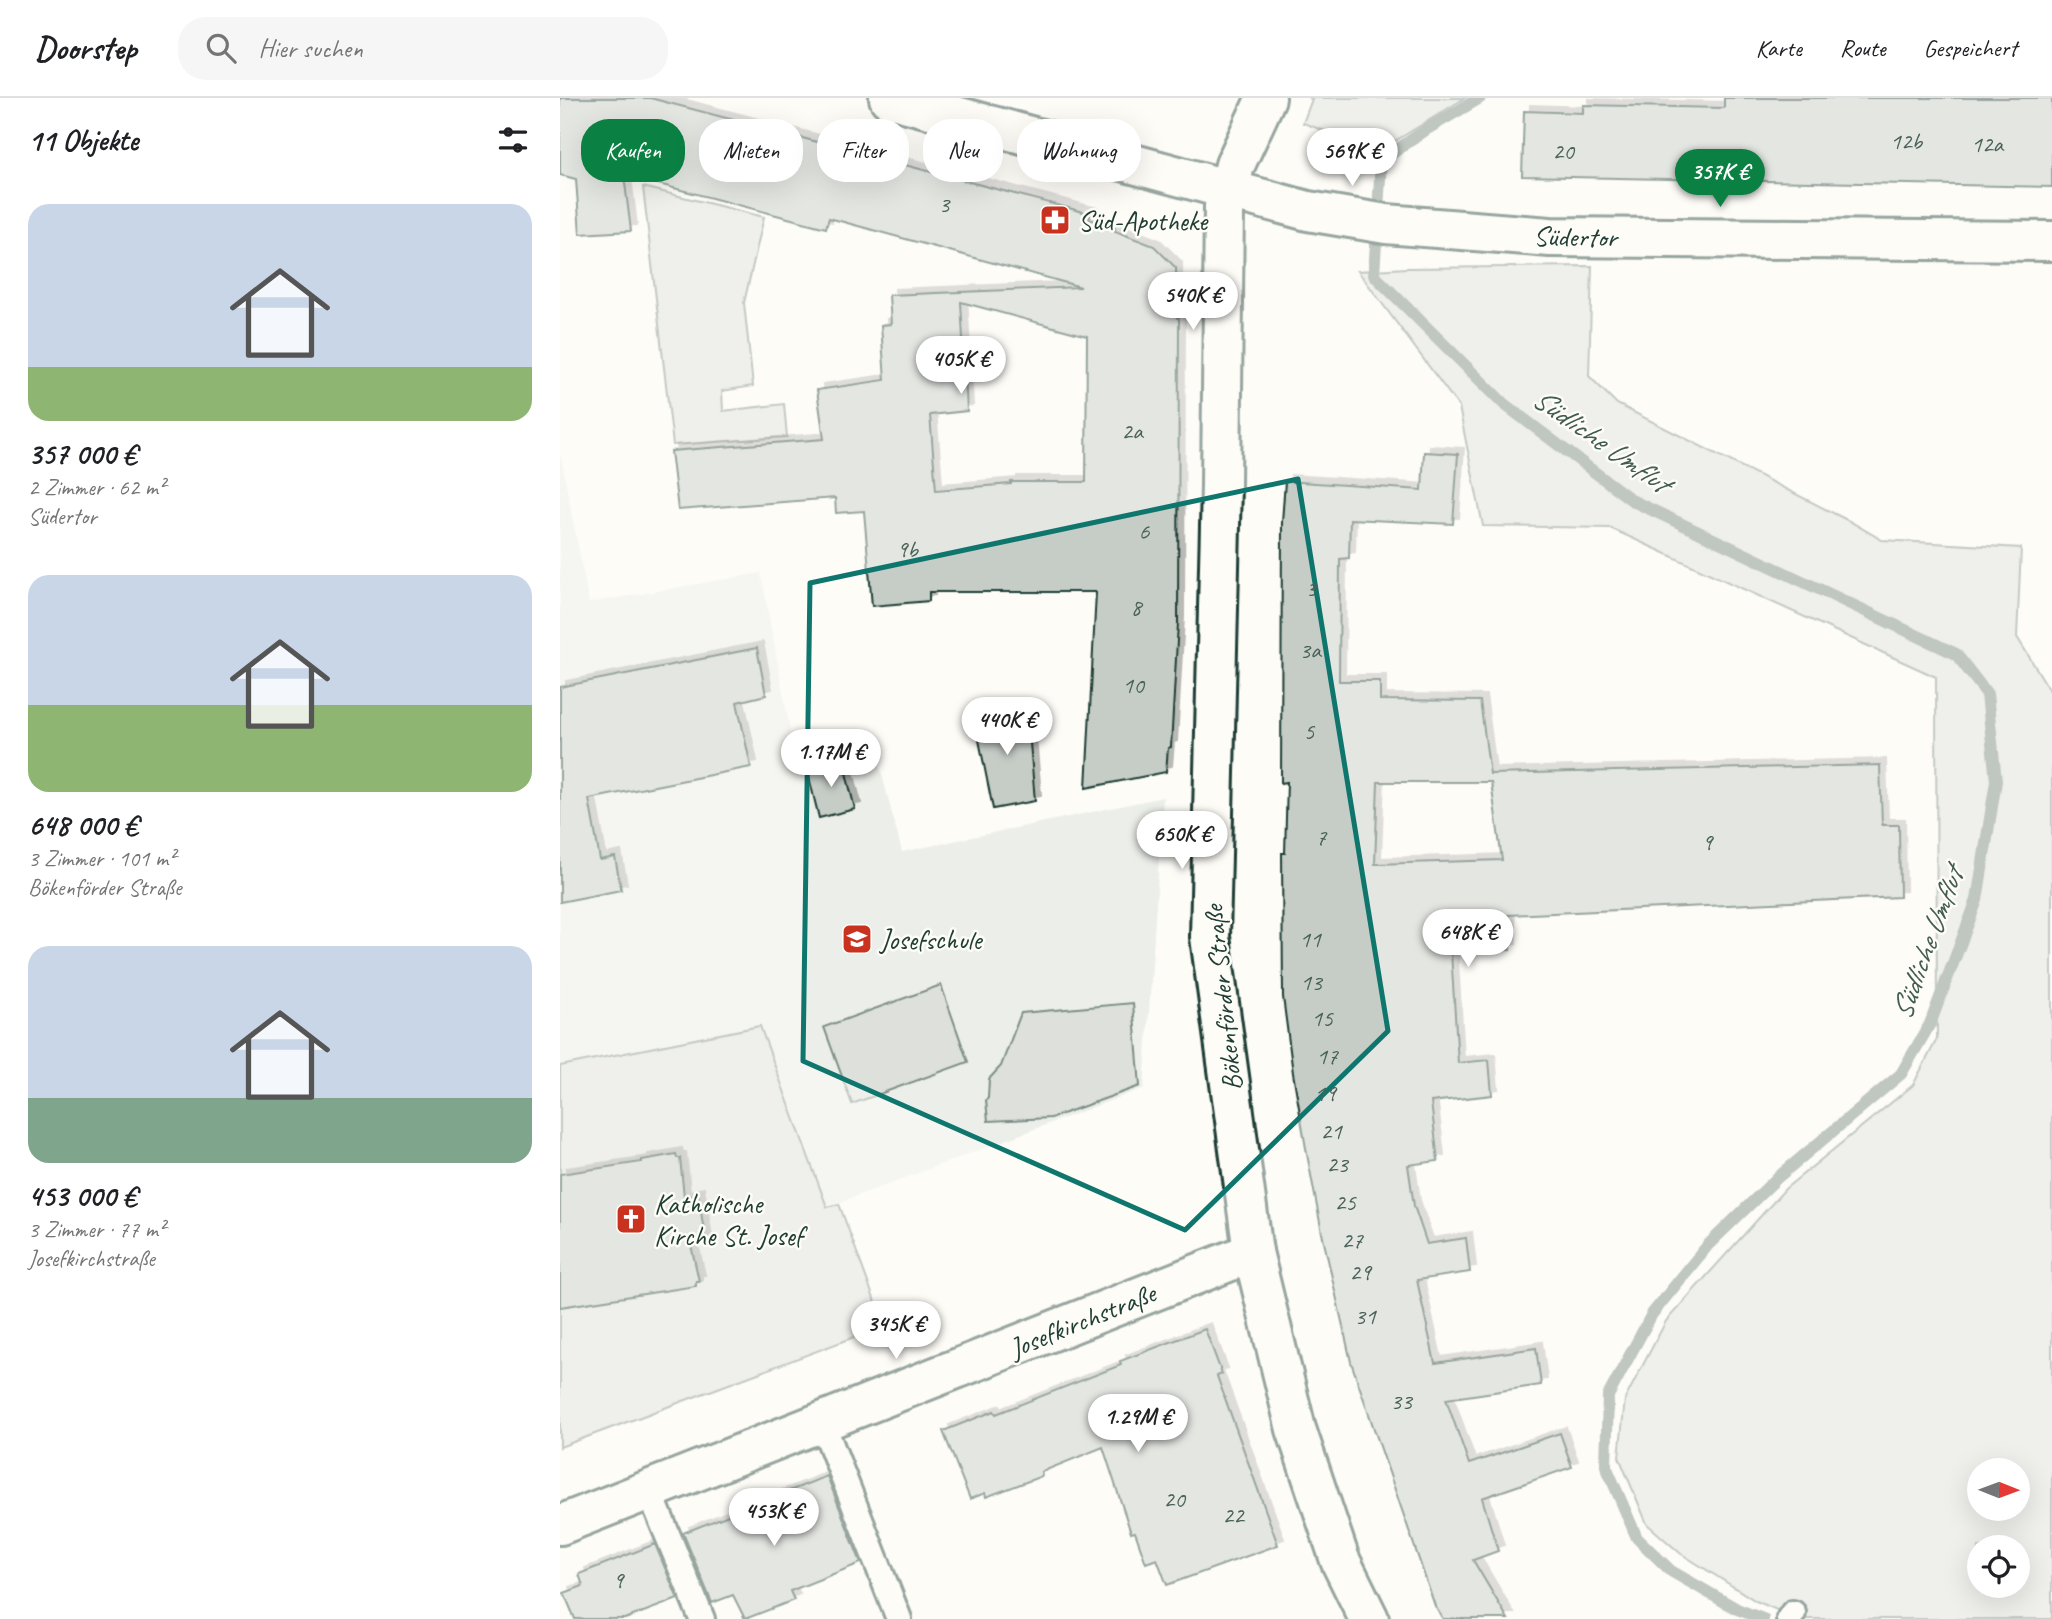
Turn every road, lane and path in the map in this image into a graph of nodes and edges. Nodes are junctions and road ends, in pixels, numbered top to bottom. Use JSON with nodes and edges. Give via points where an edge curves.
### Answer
{"nodes":[{"id":1,"x":889,"y":98,"type":"edge"},
{"id":2,"x":1266,"y":98,"type":"edge"},
{"id":3,"x":1229,"y":189,"type":"junction"},
{"id":4,"x":2052,"y":241,"type":"edge"},
{"id":5,"x":1253,"y":1252,"type":"junction"},
{"id":6,"x":822,"y":1422,"type":"junction"},
{"id":7,"x":649,"y":1490,"type":"junction"},
{"id":8,"x":560,"y":1525,"type":"edge"},
{"id":9,"x":702,"y":1619,"type":"edge"},
{"id":10,"x":899,"y":1619,"type":"edge"},
{"id":11,"x":1369,"y":1619,"type":"edge"}],
"edges":[{"from":1,"to":3,"type":"street","name":"Südertor"},
{"from":2,"to":3,"type":"street","name":"Bökenförder Straße"},
{"from":3,"to":4,"type":"street","name":"Südertor","via":[[1308,211],[1387,224],[1550,237]]},
{"from":3,"to":5,"type":"street","name":"Bökenförder Straße","via":[[1224,206],[1210,937]]},
{"from":5,"to":6,"type":"street","name":"Josefkirchstraße"},
{"from":5,"to":11,"type":"street","name":"Bökenförder Straße","via":[[1296,1429],[1340,1559]]},
{"from":6,"to":7,"type":"street","name":"Josefkirchstraße"},
{"from":6,"to":10,"type":"lane"},
{"from":7,"to":8,"type":"street","name":"Josefkirchstraße"},
{"from":7,"to":9,"type":"lane"}]}
